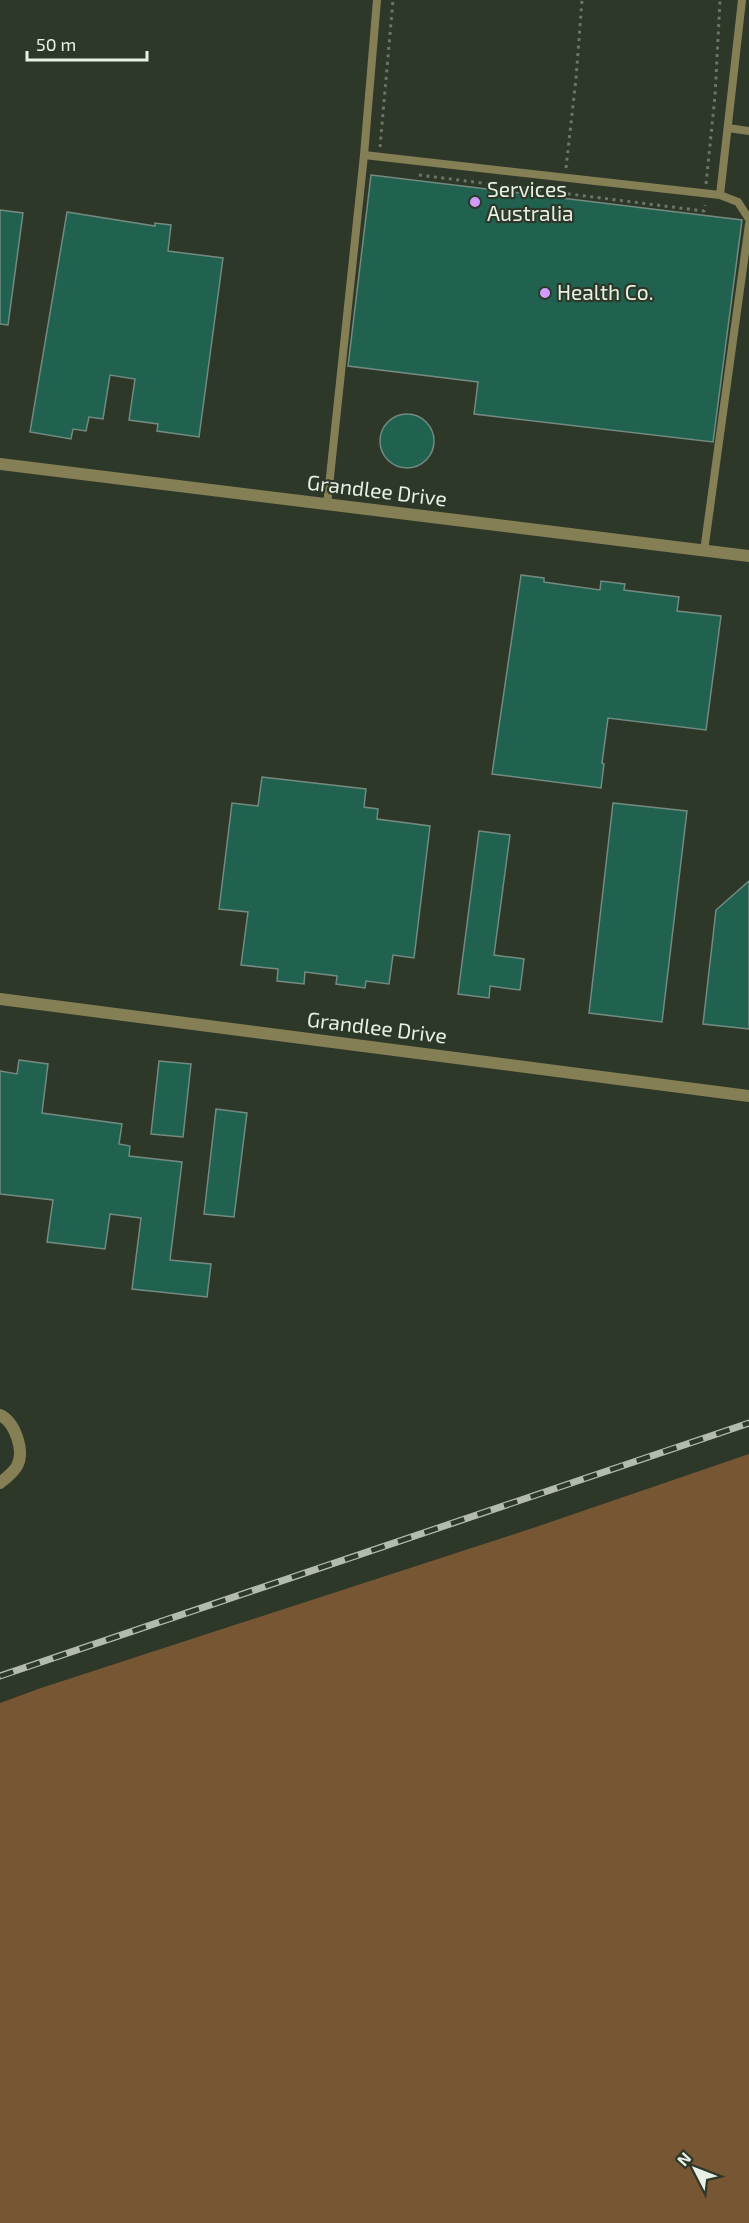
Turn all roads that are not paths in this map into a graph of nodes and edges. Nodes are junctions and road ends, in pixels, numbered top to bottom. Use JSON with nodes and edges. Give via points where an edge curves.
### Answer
{"nodes":[{"id":1,"x":377,"y":0,"type":"edge"},
{"id":2,"x":742,"y":0,"type":"edge"},
{"id":3,"x":728,"y":129,"type":"junction"},
{"id":4,"x":749,"y":131,"type":"edge"},
{"id":5,"x":364,"y":155,"type":"junction"},
{"id":6,"x":720,"y":195,"type":"junction"},
{"id":7,"x":749,"y":219,"type":"edge"},
{"id":8,"x":749,"y":224,"type":"edge"},
{"id":9,"x":0,"y":464,"type":"edge"},
{"id":10,"x":327,"y":505,"type":"junction"},
{"id":11,"x":705,"y":551,"type":"junction"},
{"id":12,"x":749,"y":556,"type":"edge"},
{"id":13,"x":0,"y":999,"type":"edge"},
{"id":14,"x":749,"y":1096,"type":"edge"},
{"id":15,"x":0,"y":1415,"type":"edge"},
{"id":16,"x":0,"y":1484,"type":"edge"}],
"edges":[{"from":1,"to":5,"type":"lane"},
{"from":2,"to":3,"type":"lane"},
{"from":3,"to":4,"type":"lane"},
{"from":3,"to":6,"type":"lane"},
{"from":5,"to":6,"type":"lane"},
{"from":5,"to":10,"type":"lane"},
{"from":6,"to":7,"type":"lane","via":[[738,202]]},
{"from":8,"to":11,"type":"lane"},
{"from":9,"to":10,"type":"street","name":"Grandlee Drive"},
{"from":10,"to":11,"type":"street","name":"Grandlee Drive"},
{"from":11,"to":12,"type":"street","name":"Grandlee Drive"},
{"from":13,"to":14,"type":"street","name":"Grandlee Drive"},
{"from":15,"to":16,"type":"street","via":[[16,1434],[19,1453],[17,1466]]}]}
